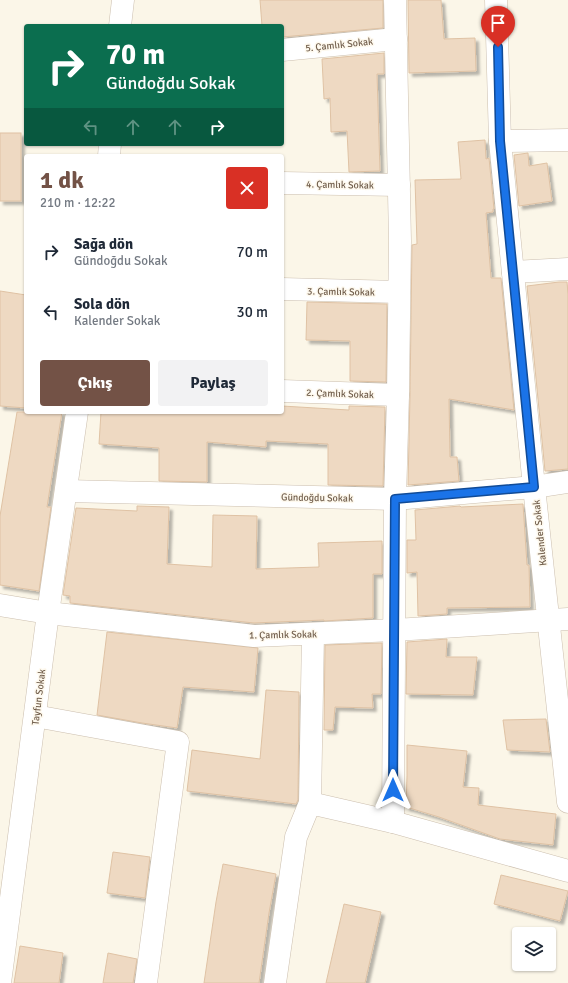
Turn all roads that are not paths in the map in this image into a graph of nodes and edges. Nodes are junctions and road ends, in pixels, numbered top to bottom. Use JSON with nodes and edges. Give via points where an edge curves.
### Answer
{"nodes":[{"id":1,"x":123,"y":0,"type":"edge"},
{"id":2,"x":395,"y":0,"type":"edge"},
{"id":3,"x":496,"y":0,"type":"edge"},
{"id":4,"x":120,"y":24,"type":"edge"},
{"id":5,"x":396,"y":39,"type":"junction"},
{"id":6,"x":284,"y":50,"type":"edge"},
{"id":7,"x":568,"y":140,"type":"edge"},
{"id":8,"x":500,"y":141,"type":"junction"},
{"id":9,"x":284,"y":183,"type":"edge"},
{"id":10,"x":399,"y":185,"type":"junction"},
{"id":11,"x":568,"y":269,"type":"edge"},
{"id":12,"x":513,"y":272,"type":"junction"},
{"id":13,"x":284,"y":290,"type":"edge"},
{"id":14,"x":399,"y":292,"type":"junction"},
{"id":15,"x":284,"y":391,"type":"edge"},
{"id":16,"x":398,"y":395,"type":"junction"},
{"id":17,"x":77,"y":414,"type":"edge"},
{"id":18,"x":568,"y":482,"type":"edge"},
{"id":19,"x":534,"y":487,"type":"junction"},
{"id":20,"x":66,"y":491,"type":"junction"},
{"id":21,"x":395,"y":499,"type":"junction"},
{"id":22,"x":0,"y":605,"type":"edge"},
{"id":23,"x":48,"y":613,"type":"junction"},
{"id":24,"x":558,"y":620,"type":"edge"},
{"id":25,"x":395,"y":630,"type":"junction"},
{"id":26,"x":313,"y":634,"type":"junction"},
{"id":27,"x":35,"y":716,"type":"junction"},
{"id":28,"x":568,"y":802,"type":"edge"},
{"id":29,"x":310,"y":803,"type":"junction"},
{"id":30,"x":393,"y":822,"type":"junction"},
{"id":31,"x":568,"y":871,"type":"edge"},
{"id":32,"x":0,"y":983,"type":"edge"},
{"id":33,"x":146,"y":983,"type":"edge"},
{"id":34,"x":275,"y":983,"type":"edge"}],
"edges":[{"from":1,"to":4,"type":"street"},
{"from":2,"to":5,"type":"street"},
{"from":3,"to":8,"type":"street","name":"Kalender Sokak"},
{"from":5,"to":6,"type":"street","name":"5. Çamlık Sokak"},
{"from":5,"to":10,"type":"street"},
{"from":7,"to":8,"type":"street"},
{"from":8,"to":12,"type":"street","name":"Kalender Sokak"},
{"from":9,"to":10,"type":"street","name":"4. Çamlık Sokak"},
{"from":10,"to":14,"type":"street"},
{"from":11,"to":12,"type":"street"},
{"from":12,"to":19,"type":"street","name":"Kalender Sokak"},
{"from":13,"to":14,"type":"street","name":"3. Çamlık Sokak"},
{"from":14,"to":16,"type":"street"},
{"from":15,"to":16,"type":"street","name":"2. Çamlık Sokak"},
{"from":16,"to":21,"type":"street"},
{"from":17,"to":20,"type":"street","name":"Tayfun Sokak"},
{"from":18,"to":19,"type":"street","name":"Gündoğdu Sokak"},
{"from":19,"to":21,"type":"street","name":"Gündoğdu Sokak"},
{"from":19,"to":24,"type":"street","name":"Kalender Sokak"},
{"from":20,"to":21,"type":"street","name":"Gündoğdu Sokak"},
{"from":20,"to":23,"type":"street","name":"Tayfun Sokak"},
{"from":21,"to":25,"type":"street"},
{"from":22,"to":23,"type":"street","name":"1. Çamlık Sokak"},
{"from":23,"to":26,"type":"street","name":"1. Çamlık Sokak","via":[[254,636]]},
{"from":23,"to":27,"type":"street","name":"Tayfun Sokak"},
{"from":24,"to":25,"type":"street","name":"1. Çamlık Sokak"},
{"from":24,"to":28,"type":"street","name":"Kalender Sokak"},
{"from":25,"to":26,"type":"street","name":"1. Çamlık Sokak"},
{"from":25,"to":30,"type":"street"},
{"from":26,"to":29,"type":"street"},
{"from":27,"to":32,"type":"street","name":"Tayfun Sokak"},
{"from":27,"to":33,"type":"street","via":[[178,742]]},
{"from":29,"to":30,"type":"street"},
{"from":29,"to":34,"type":"street","via":[[296,837]]},
{"from":30,"to":31,"type":"street"}]}
